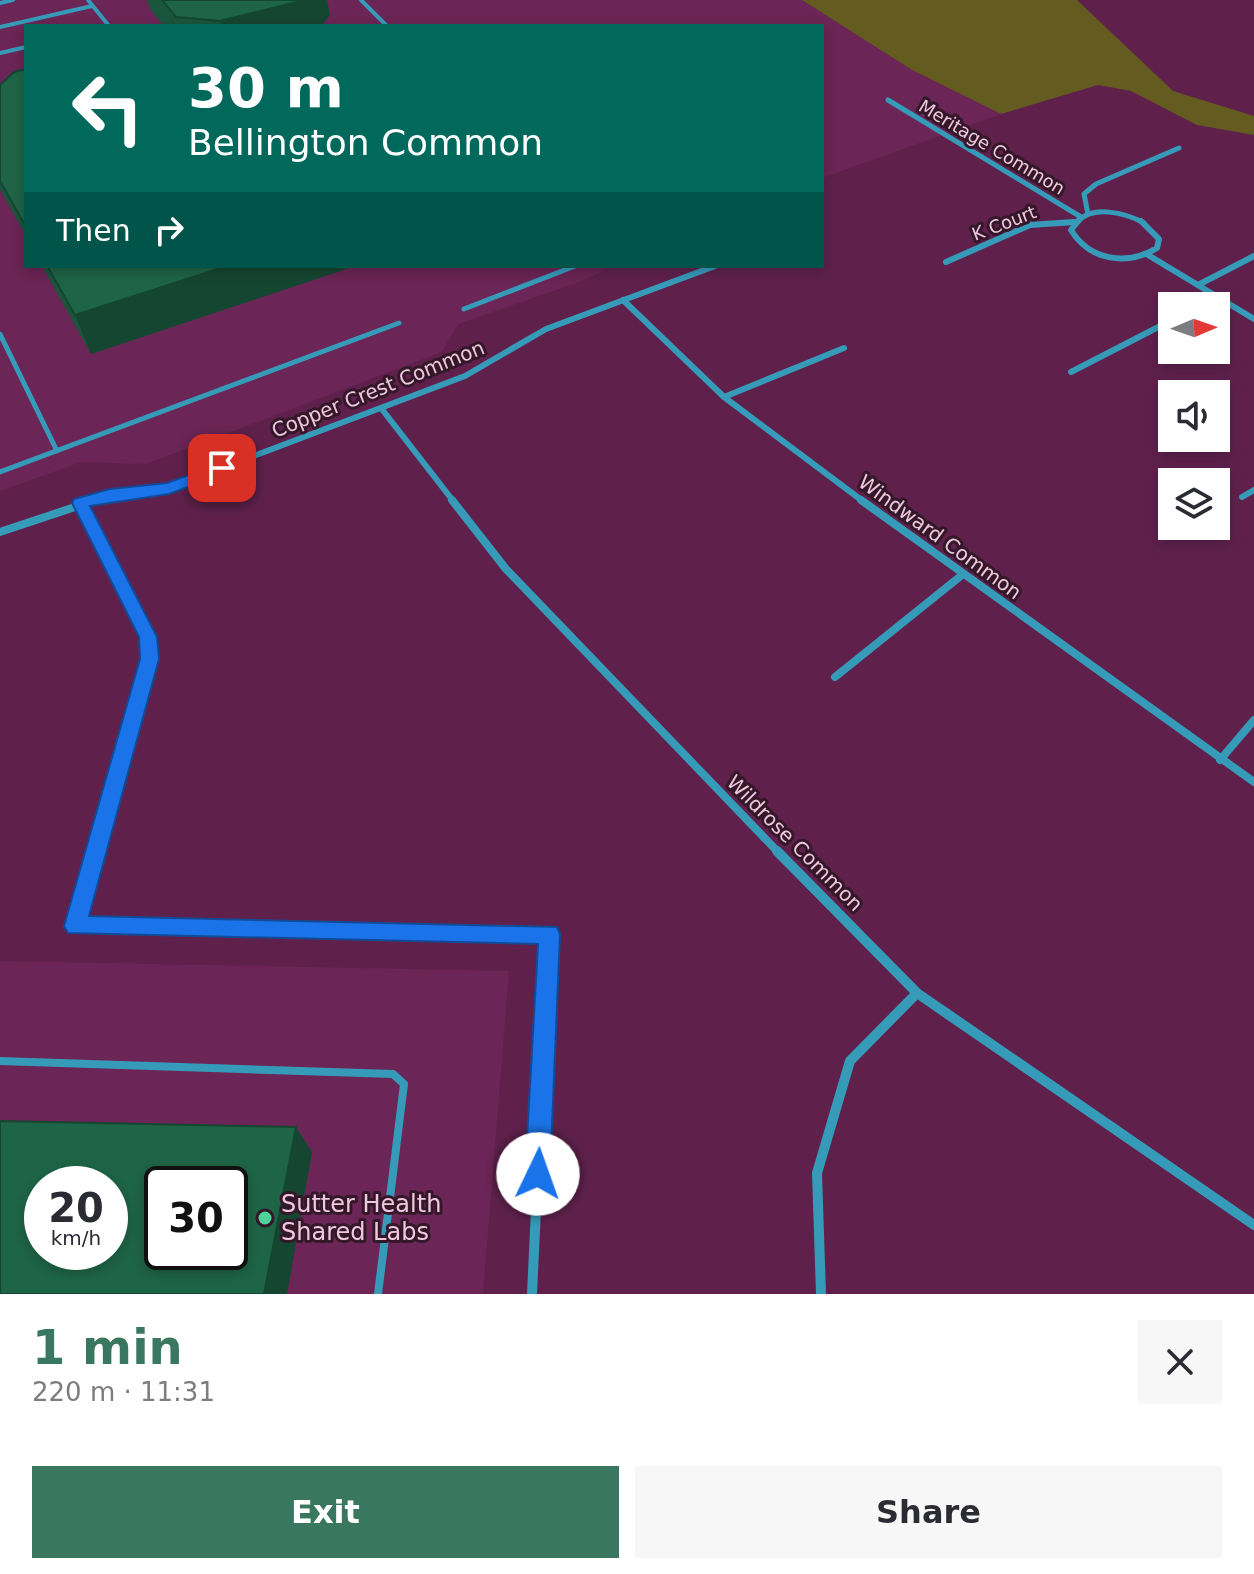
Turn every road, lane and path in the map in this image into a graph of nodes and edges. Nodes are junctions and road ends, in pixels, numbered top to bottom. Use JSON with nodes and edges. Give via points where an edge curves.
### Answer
{"nodes":[{"id":1,"x":13,"y":0,"type":"edge"},
{"id":2,"x":88,"y":0,"type":"edge"},
{"id":3,"x":361,"y":0,"type":"edge"},
{"id":4,"x":0,"y":3,"type":"edge"},
{"id":5,"x":92,"y":6,"type":"junction"},
{"id":6,"x":107,"y":24,"type":"edge"},
{"id":7,"x":385,"y":24,"type":"edge"},
{"id":8,"x":0,"y":27,"type":"edge"},
{"id":9,"x":24,"y":47,"type":"edge"},
{"id":10,"x":0,"y":53,"type":"edge"},
{"id":11,"x":888,"y":100,"type":"dead end"},
{"id":12,"x":1179,"y":148,"type":"dead end"},
{"id":13,"x":1081,"y":217,"type":"junction"},
{"id":14,"x":1148,"y":255,"type":"junction"},
{"id":15,"x":1254,"y":256,"type":"edge"},
{"id":16,"x":946,"y":262,"type":"dead end"},
{"id":17,"x":570,"y":268,"type":"edge"},
{"id":18,"x":710,"y":268,"type":"edge"},
{"id":19,"x":1198,"y":285,"type":"junction"},
{"id":20,"x":1208,"y":292,"type":"edge"},
{"id":21,"x":623,"y":300,"type":"junction"},
{"id":22,"x":1230,"y":305,"type":"edge"},
{"id":23,"x":464,"y":309,"type":"dead end"},
{"id":24,"x":1254,"y":319,"type":"edge"},
{"id":25,"x":399,"y":323,"type":"dead end"},
{"id":26,"x":1158,"y":327,"type":"edge"},
{"id":27,"x":0,"y":334,"type":"edge"},
{"id":28,"x":844,"y":348,"type":"dead end"},
{"id":29,"x":1071,"y":372,"type":"dead end"},
{"id":30,"x":724,"y":397,"type":"junction"},
{"id":31,"x":381,"y":408,"type":"junction"},
{"id":32,"x":57,"y":451,"type":"junction"},
{"id":33,"x":0,"y":472,"type":"edge"},
{"id":34,"x":1254,"y":490,"type":"edge"},
{"id":35,"x":1242,"y":497,"type":"dead end"},
{"id":36,"x":80,"y":503,"type":"junction"},
{"id":37,"x":0,"y":532,"type":"edge"},
{"id":38,"x":962,"y":575,"type":"junction"},
{"id":39,"x":835,"y":677,"type":"dead end"},
{"id":40,"x":1254,"y":720,"type":"edge"},
{"id":41,"x":1220,"y":760,"type":"junction"},
{"id":42,"x":1254,"y":782,"type":"edge"},
{"id":43,"x":917,"y":993,"type":"junction"},
{"id":44,"x":0,"y":1061,"type":"edge"},
{"id":45,"x":1254,"y":1225,"type":"edge"},
{"id":46,"x":378,"y":1294,"type":"edge"},
{"id":47,"x":532,"y":1294,"type":"edge"},
{"id":48,"x":821,"y":1294,"type":"edge"}],
"edges":[{"from":1,"to":4,"type":"lane"},
{"from":2,"to":5,"type":"lane"},
{"from":3,"to":7,"type":"lane"},
{"from":5,"to":6,"type":"lane"},
{"from":5,"to":8,"type":"lane"},
{"from":9,"to":10,"type":"lane"},
{"from":11,"to":13,"type":"street","name":"Meritage Common"},
{"from":12,"to":13,"type":"street","via":[[1096,184],[1084,194]]},
{"from":13,"to":14,"type":"street","via":[[1071,230],[1075,239],[1100,255]]},
{"from":13,"to":14,"type":"street","name":"K Court","via":[[1113,212],[1144,221],[1159,239]]},
{"from":13,"to":16,"type":"street","name":"K Court","via":[[1030,225]]},
{"from":14,"to":19,"type":"street"},
{"from":15,"to":19,"type":"street"},
{"from":17,"to":23,"type":"lane"},
{"from":18,"to":21,"type":"street","name":"Copper Crest Common"},
{"from":19,"to":20,"type":"street"},
{"from":21,"to":30,"type":"street","name":"Windward Common"},
{"from":21,"to":31,"type":"street","name":"Copper Crest Common","via":[[546,329],[474,372]]},
{"from":22,"to":24,"type":"street"},
{"from":25,"to":32,"type":"lane"},
{"from":26,"to":29,"type":"street"},
{"from":27,"to":32,"type":"lane"},
{"from":28,"to":30,"type":"street"},
{"from":30,"to":38,"type":"street","name":"Windward Common"},
{"from":31,"to":36,"type":"street","name":"Copper Crest Common","via":[[169,488]]},
{"from":31,"to":43,"type":"street","name":"Wildrose Common","via":[[506,569]]},
{"from":32,"to":33,"type":"lane"},
{"from":34,"to":35,"type":"street"},
{"from":36,"to":37,"type":"street","name":"Copper Crest Common"},
{"from":36,"to":47,"type":"street","via":[[148,637],[150,659],[75,926],[549,934]]},
{"from":38,"to":39,"type":"street"},
{"from":38,"to":41,"type":"street","name":"Windward Common"},
{"from":40,"to":41,"type":"street"},
{"from":41,"to":42,"type":"street","name":"Windward Common"},
{"from":43,"to":45,"type":"street","name":"Wildrose Common"},
{"from":43,"to":48,"type":"street","via":[[850,1061],[817,1173]]},
{"from":44,"to":46,"type":"lane","via":[[393,1074],[404,1084]]}]}
